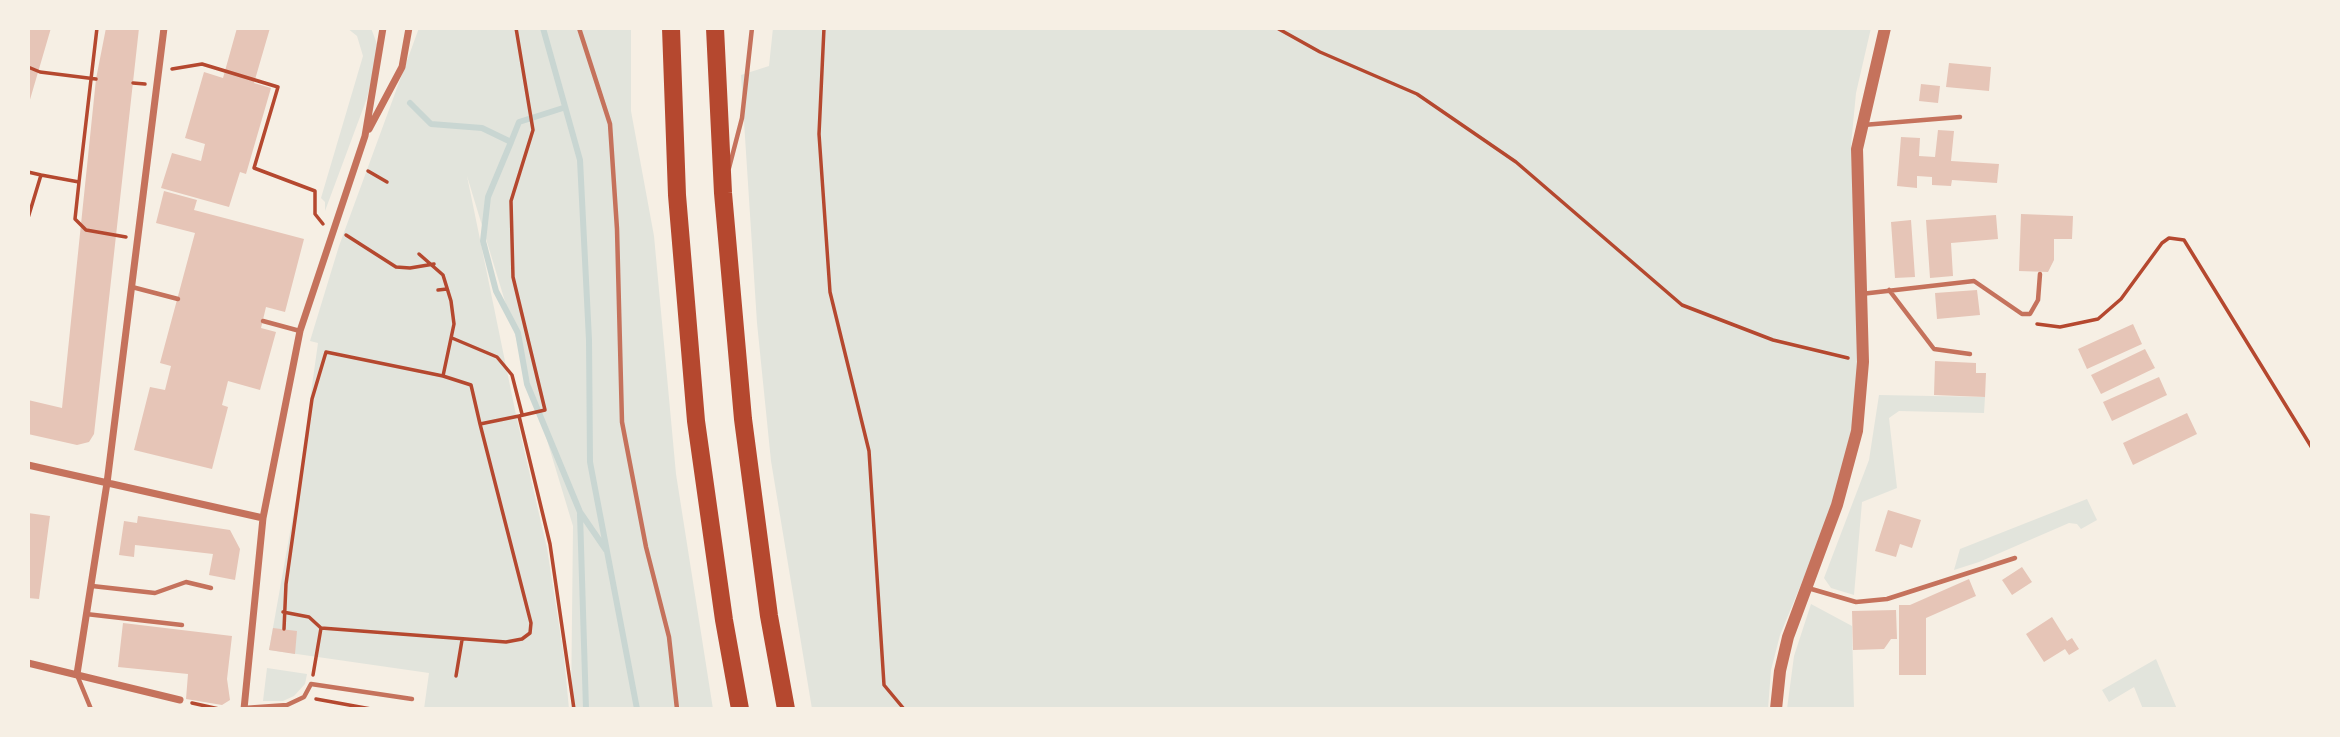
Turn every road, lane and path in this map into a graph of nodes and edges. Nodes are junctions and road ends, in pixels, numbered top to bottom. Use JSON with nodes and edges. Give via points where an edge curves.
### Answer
{"nodes":[{"id":1,"x":97,"y":28,"type":"edge"},
{"id":2,"x":172,"y":28,"type":"edge"},
{"id":3,"x":383,"y":28,"type":"edge"},
{"id":4,"x":410,"y":28,"type":"edge"},
{"id":5,"x":516,"y":28,"type":"edge"},
{"id":6,"x":579,"y":28,"type":"edge"},
{"id":7,"x":671,"y":28,"type":"edge"},
{"id":8,"x":715,"y":28,"type":"edge"},
{"id":9,"x":751,"y":28,"type":"edge"},
{"id":10,"x":824,"y":28,"type":"edge"},
{"id":11,"x":1277,"y":28,"type":"edge"},
{"id":12,"x":1885,"y":28,"type":"edge"},
{"id":13,"x":164,"y":30,"type":"edge"},
{"id":14,"x":28,"y":67,"type":"edge"},
{"id":15,"x":157,"y":75,"type":"junction"},
{"id":16,"x":90,"y":79,"type":"junction"},
{"id":17,"x":96,"y":79,"type":"dead end"},
{"id":18,"x":133,"y":83,"type":"dead end"},
{"id":19,"x":1960,"y":117,"type":"dead end"},
{"id":20,"x":1860,"y":126,"type":"junction"},
{"id":21,"x":365,"y":136,"type":"junction"},
{"id":22,"x":356,"y":165,"type":"junction"},
{"id":23,"x":28,"y":172,"type":"edge"},
{"id":24,"x":41,"y":175,"type":"junction"},
{"id":25,"x":387,"y":182,"type":"dead end"},
{"id":26,"x":79,"y":183,"type":"junction"},
{"id":27,"x":723,"y":193,"type":"junction"},
{"id":28,"x":28,"y":218,"type":"edge"},
{"id":29,"x":332,"y":230,"type":"junction"},
{"id":30,"x":344,"y":234,"type":"dead end"},
{"id":31,"x":137,"y":239,"type":"junction"},
{"id":32,"x":419,"y":254,"type":"dead end"},
{"id":33,"x":434,"y":264,"type":"junction"},
{"id":34,"x":2040,"y":274,"type":"dead end"},
{"id":35,"x":131,"y":287,"type":"junction"},
{"id":36,"x":447,"y":289,"type":"junction"},
{"id":37,"x":438,"y":290,"type":"dead end"},
{"id":38,"x":1889,"y":290,"type":"junction"},
{"id":39,"x":1861,"y":294,"type":"junction"},
{"id":40,"x":178,"y":299,"type":"dead end"},
{"id":41,"x":2022,"y":314,"type":"junction"},
{"id":42,"x":263,"y":321,"type":"dead end"},
{"id":43,"x":300,"y":331,"type":"junction"},
{"id":44,"x":452,"y":338,"type":"junction"},
{"id":45,"x":1970,"y":354,"type":"dead end"},
{"id":46,"x":1863,"y":362,"type":"junction"},
{"id":47,"x":443,"y":376,"type":"junction"},
{"id":48,"x":522,"y":414,"type":"junction"},
{"id":49,"x":480,"y":424,"type":"junction"},
{"id":50,"x":2312,"y":448,"type":"edge"},
{"id":51,"x":28,"y":465,"type":"edge"},
{"id":52,"x":107,"y":483,"type":"junction"},
{"id":53,"x":263,"y":518,"type":"junction"},
{"id":54,"x":2015,"y":558,"type":"dead end"},
{"id":55,"x":91,"y":586,"type":"junction"},
{"id":56,"x":211,"y":588,"type":"dead end"},
{"id":57,"x":1807,"y":588,"type":"junction"},
{"id":58,"x":282,"y":612,"type":"junction"},
{"id":59,"x":86,"y":614,"type":"junction"},
{"id":60,"x":182,"y":625,"type":"dead end"},
{"id":61,"x":321,"y":628,"type":"junction"},
{"id":62,"x":284,"y":629,"type":"dead end"},
{"id":63,"x":462,"y":640,"type":"junction"},
{"id":64,"x":28,"y":663,"type":"edge"},
{"id":65,"x":77,"y":674,"type":"junction"},
{"id":66,"x":456,"y":676,"type":"dead end"},
{"id":67,"x":311,"y":684,"type":"junction"},
{"id":68,"x":304,"y":697,"type":"junction"},
{"id":69,"x":412,"y":699,"type":"dead end"},
{"id":70,"x":180,"y":700,"type":"joint"},
{"id":71,"x":91,"y":709,"type":"edge"},
{"id":72,"x":219,"y":709,"type":"edge"},
{"id":73,"x":244,"y":709,"type":"edge"},
{"id":74,"x":371,"y":709,"type":"edge"},
{"id":75,"x":575,"y":709,"type":"edge"},
{"id":76,"x":677,"y":709,"type":"edge"},
{"id":77,"x":740,"y":709,"type":"edge"},
{"id":78,"x":786,"y":709,"type":"edge"},
{"id":79,"x":904,"y":709,"type":"edge"},
{"id":80,"x":1776,"y":709,"type":"edge"}],
"edges":[{"from":1,"to":16,"type":"path"},
{"from":2,"to":13,"type":"lane"},
{"from":3,"to":21,"type":"street"},
{"from":4,"to":21,"type":"street","via":[[402,66]]},
{"from":5,"to":48,"type":"path","via":[[533,130],[511,201],[513,277],[545,410]]},
{"from":6,"to":76,"type":"lane","via":[[610,124],[622,422],[669,637]]},
{"from":7,"to":77,"type":"highway","via":[[677,195],[696,421]]},
{"from":8,"to":27,"type":"highway"},
{"from":9,"to":27,"type":"lane","via":[[742,118]]},
{"from":10,"to":79,"type":"path","via":[[819,134],[830,292],[869,451],[884,685]]},
{"from":11,"to":46,"type":"path","via":[[1428,101],[1516,162],[1682,305],[1773,340]]},
{"from":12,"to":20,"type":"street"},
{"from":13,"to":15,"type":"street"},
{"from":14,"to":16,"type":"path"},
{"from":15,"to":18,"type":"path","via":[[146,84]]},
{"from":15,"to":29,"type":"path","via":[[202,64],[278,87],[254,168],[315,191],[315,214]]},
{"from":15,"to":31,"type":"street"},
{"from":16,"to":17,"type":"path"},
{"from":16,"to":26,"type":"path"},
{"from":19,"to":20,"type":"lane"},
{"from":20,"to":39,"type":"street","via":[[1856,187]]},
{"from":21,"to":22,"type":"street"},
{"from":22,"to":25,"type":"path"},
{"from":22,"to":29,"type":"street"},
{"from":23,"to":24,"type":"path"},
{"from":24,"to":26,"type":"path"},
{"from":24,"to":28,"type":"path"},
{"from":26,"to":31,"type":"path","via":[[75,219],[86,230]]},
{"from":27,"to":78,"type":"highway","via":[[743,419]]},
{"from":29,"to":43,"type":"street"},
{"from":30,"to":33,"type":"path","via":[[396,267]]},
{"from":31,"to":35,"type":"street"},
{"from":32,"to":33,"type":"path"},
{"from":33,"to":36,"type":"path"},
{"from":34,"to":41,"type":"lane","via":[[2035,309]]},
{"from":35,"to":40,"type":"lane"},
{"from":35,"to":52,"type":"street"},
{"from":36,"to":37,"type":"path"},
{"from":36,"to":44,"type":"path"},
{"from":38,"to":39,"type":"lane"},
{"from":38,"to":41,"type":"lane","via":[[1974,281]]},
{"from":38,"to":45,"type":"lane","via":[[1934,349]]},
{"from":39,"to":46,"type":"street"},
{"from":41,"to":50,"type":"path","via":[[2043,327],[2079,325],[2098,318],[2121,299],[2162,243],[2169,238],[2184,240]]},
{"from":42,"to":43,"type":"lane"},
{"from":43,"to":53,"type":"street"},
{"from":44,"to":47,"type":"path"},
{"from":44,"to":48,"type":"path","via":[[497,356],[512,375]]},
{"from":46,"to":57,"type":"street","via":[[1848,468]]},
{"from":47,"to":49,"type":"path","via":[[471,385]]},
{"from":47,"to":58,"type":"path","via":[[326,352],[312,399]]},
{"from":48,"to":49,"type":"path"},
{"from":48,"to":75,"type":"path","via":[[550,544]]},
{"from":49,"to":63,"type":"path","via":[[531,623],[530,633],[523,639]]},
{"from":51,"to":52,"type":"street"},
{"from":52,"to":53,"type":"street"},
{"from":52,"to":55,"type":"street"},
{"from":53,"to":73,"type":"street"},
{"from":54,"to":57,"type":"lane","via":[[1887,599],[1856,602]]},
{"from":55,"to":56,"type":"lane","via":[[155,593],[186,582]]},
{"from":55,"to":59,"type":"street"},
{"from":57,"to":80,"type":"street","via":[[1784,653]]},
{"from":58,"to":61,"type":"path","via":[[309,617]]},
{"from":58,"to":62,"type":"path"},
{"from":59,"to":60,"type":"lane"},
{"from":59,"to":65,"type":"street"},
{"from":61,"to":63,"type":"path"},
{"from":61,"to":67,"type":"path"},
{"from":63,"to":66,"type":"path"},
{"from":64,"to":65,"type":"street"},
{"from":65,"to":70,"type":"street"},
{"from":65,"to":71,"type":"lane"},
{"from":67,"to":68,"type":"lane"},
{"from":67,"to":69,"type":"lane"},
{"from":68,"to":73,"type":"lane","via":[[287,705]]},
{"from":68,"to":74,"type":"path"},
{"from":70,"to":72,"type":"path"}]}
